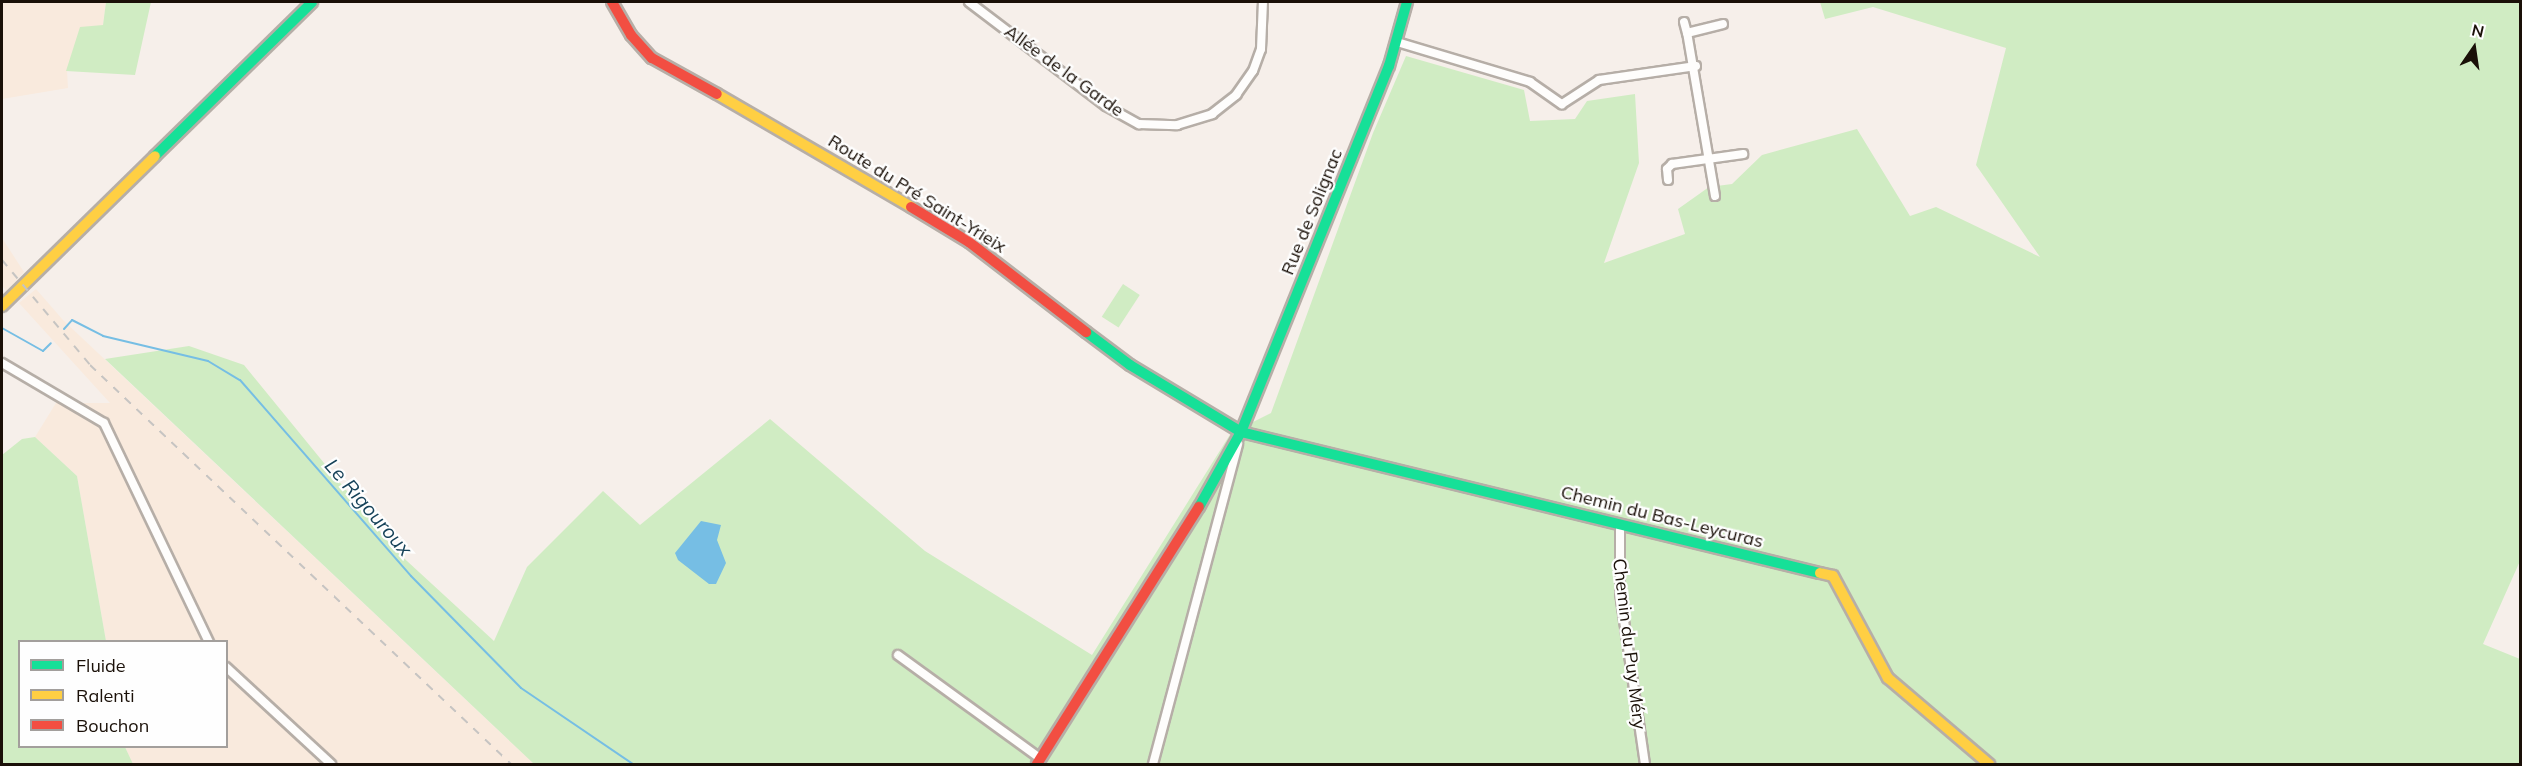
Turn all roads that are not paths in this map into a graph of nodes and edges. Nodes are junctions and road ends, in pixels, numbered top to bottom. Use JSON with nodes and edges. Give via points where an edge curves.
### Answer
{"nodes":[{"id":1,"x":312,"y":2,"type":"edge"},
{"id":2,"x":612,"y":2,"type":"edge"},
{"id":3,"x":969,"y":2,"type":"edge"},
{"id":4,"x":1263,"y":2,"type":"edge"},
{"id":5,"x":1407,"y":2,"type":"edge"},
{"id":6,"x":1684,"y":22,"type":"dead end"},
{"id":7,"x":1723,"y":24,"type":"dead end"},
{"id":8,"x":1687,"y":33,"type":"junction"},
{"id":9,"x":1397,"y":42,"type":"junction"},
{"id":10,"x":1696,"y":66,"type":"junction"},
{"id":11,"x":1743,"y":154,"type":"dead end"},
{"id":12,"x":1709,"y":159,"type":"junction"},
{"id":13,"x":1668,"y":180,"type":"dead end"},
{"id":14,"x":1715,"y":196,"type":"dead end"},
{"id":15,"x":2,"y":306,"type":"edge"},
{"id":16,"x":2,"y":363,"type":"edge"},
{"id":17,"x":1241,"y":432,"type":"junction"},
{"id":18,"x":1620,"y":524,"type":"junction"},
{"id":19,"x":208,"y":640,"type":"edge"},
{"id":20,"x":898,"y":655,"type":"dead end"},
{"id":21,"x":228,"y":669,"type":"edge"},
{"id":22,"x":1038,"y":761,"type":"edge"},
{"id":23,"x":331,"y":764,"type":"edge"},
{"id":24,"x":1153,"y":765,"type":"edge"},
{"id":25,"x":1645,"y":765,"type":"edge"},
{"id":26,"x":1989,"y":765,"type":"edge"}],
"edges":[{"from":1,"to":15,"type":"street"},
{"from":2,"to":17,"type":"street","name":"Route du Pré Saint-Yrieix","via":[[651,58],[778,127],[969,242],[1130,365]]},
{"from":3,"to":4,"type":"street","name":"Allée de la Garde","via":[[1106,106],[1139,124],[1177,125],[1212,114],[1236,95],[1253,71],[1261,49]]},
{"from":5,"to":9,"type":"street","name":"Rue de Solignac"},
{"from":6,"to":8,"type":"street"},
{"from":7,"to":8,"type":"street"},
{"from":8,"to":10,"type":"street"},
{"from":9,"to":10,"type":"street","via":[[1530,82],[1558,102],[1599,80]]},
{"from":9,"to":17,"type":"street","name":"Rue de Solignac"},
{"from":10,"to":12,"type":"street"},
{"from":11,"to":12,"type":"street"},
{"from":12,"to":13,"type":"street","via":[[1672,164],[1667,169]]},
{"from":12,"to":14,"type":"street"},
{"from":16,"to":19,"type":"street","via":[[104,423]]},
{"from":17,"to":18,"type":"street","name":"Chemin du Bas-Leycuras"},
{"from":17,"to":22,"type":"street","name":"Rue de Solignac","via":[[1213,484]]},
{"from":17,"to":24,"type":"street"},
{"from":18,"to":25,"type":"street","name":"Chemin du Puy Méry","via":[[1620,593]]},
{"from":18,"to":26,"type":"street","name":"Chemin du Bas-Leycuras","via":[[1833,576],[1888,678]]},
{"from":20,"to":22,"type":"street"},
{"from":21,"to":23,"type":"street"}]}
